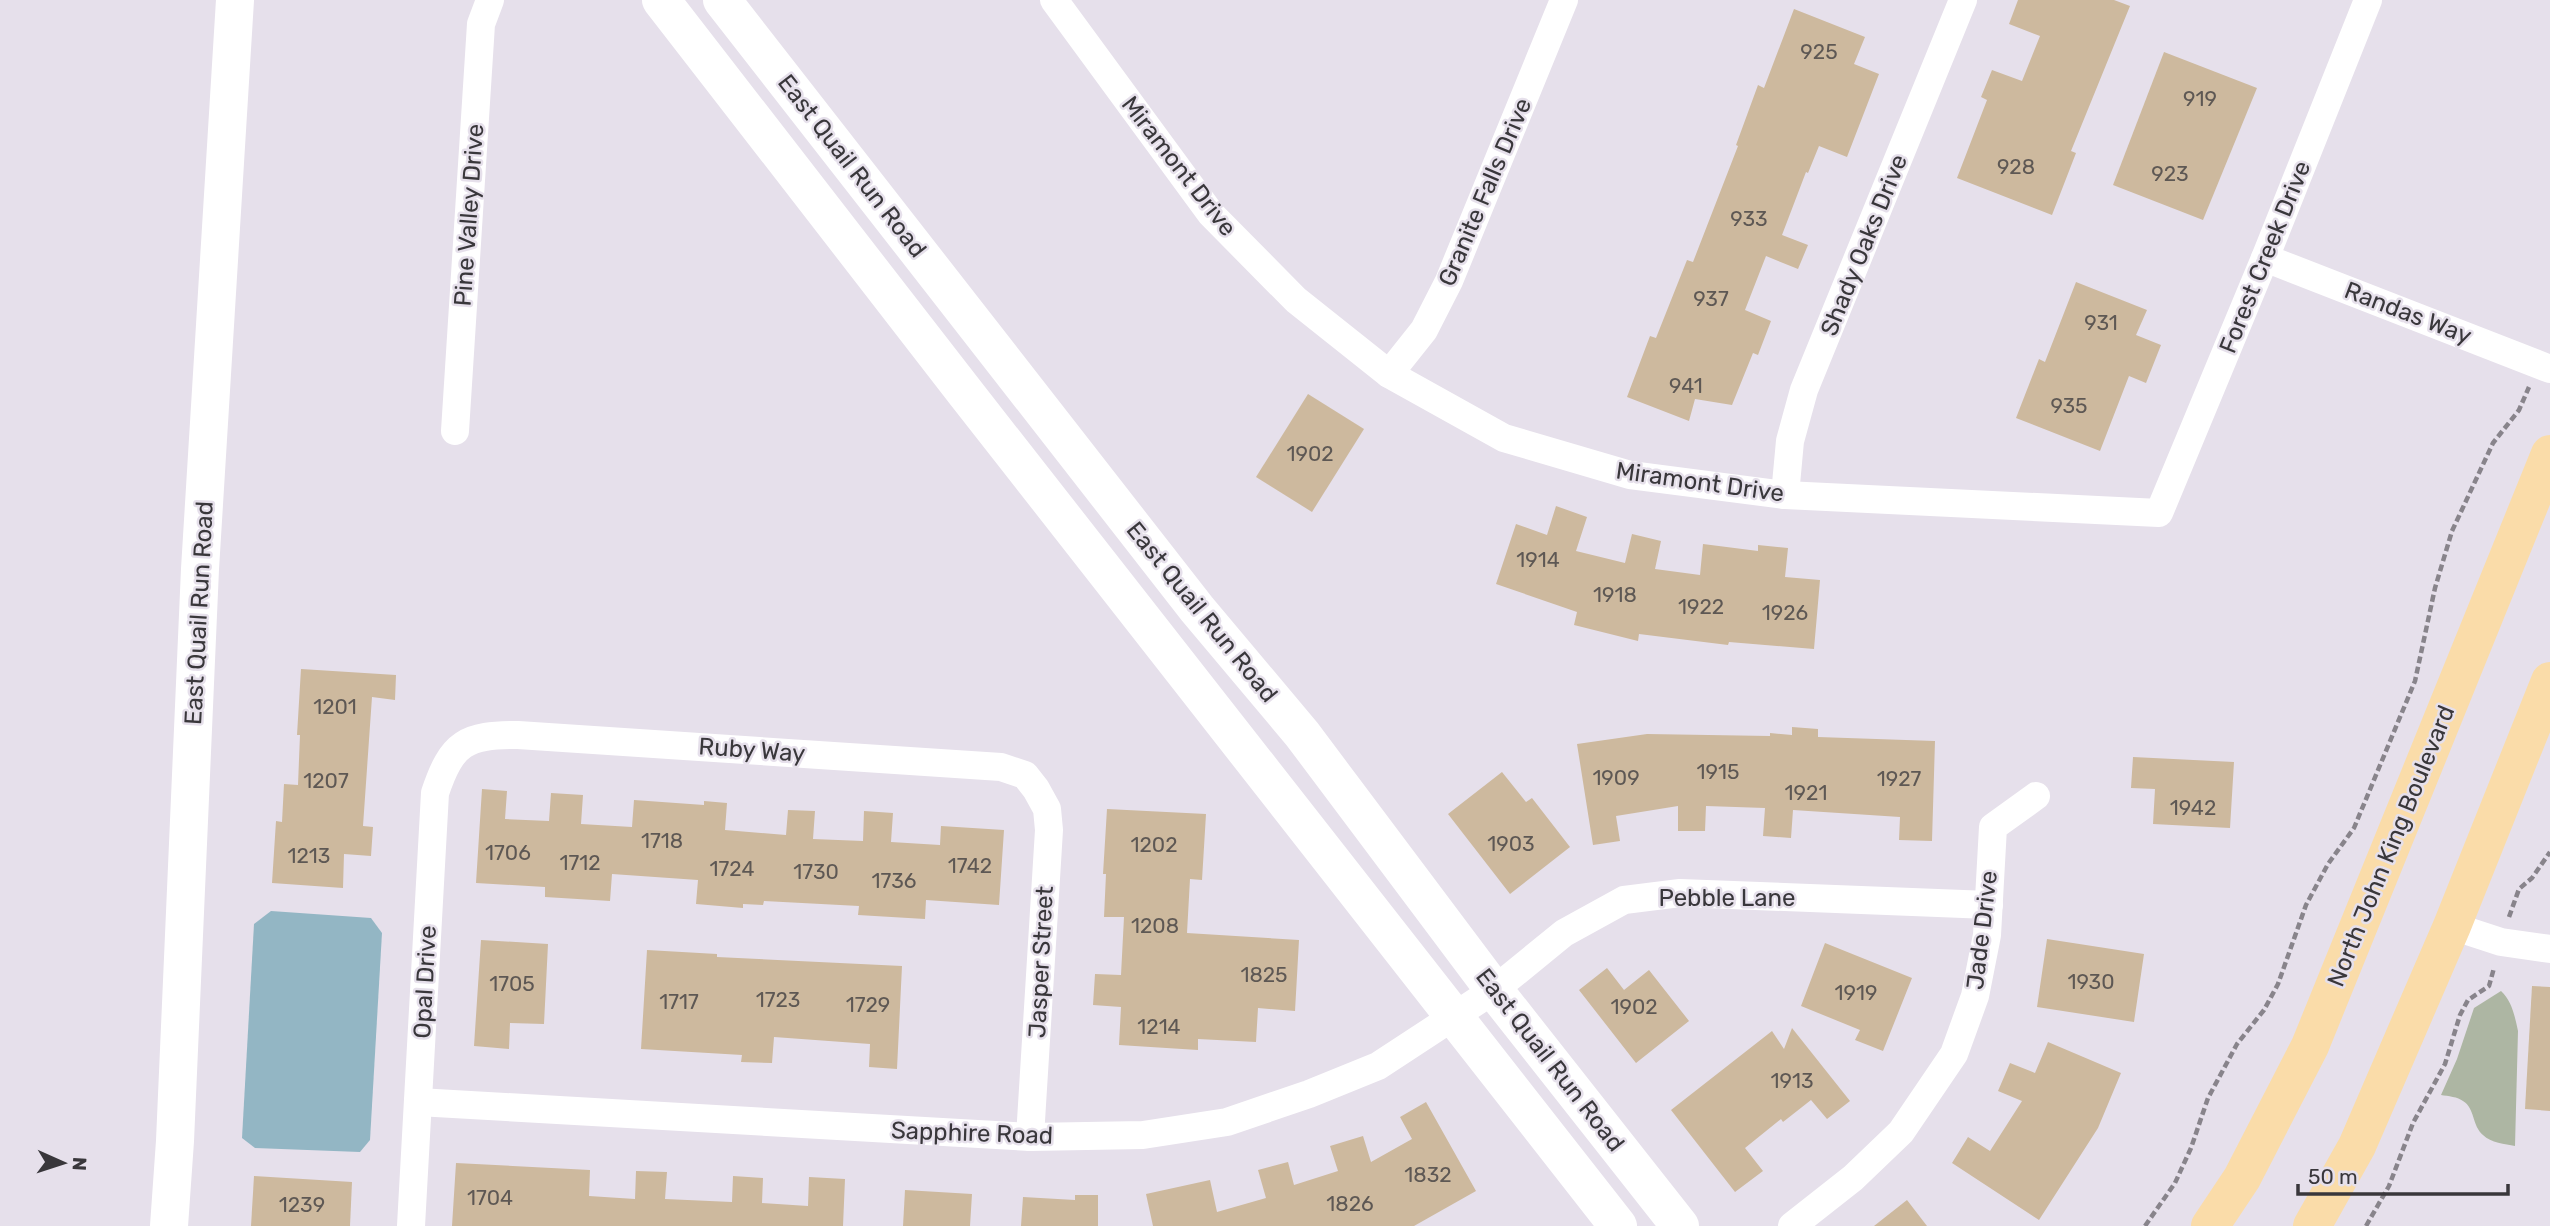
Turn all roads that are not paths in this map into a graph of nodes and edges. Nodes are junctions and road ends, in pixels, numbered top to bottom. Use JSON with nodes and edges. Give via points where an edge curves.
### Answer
{"nodes":[{"id":1,"x":235,"y":0,"type":"edge"},
{"id":2,"x":490,"y":0,"type":"edge"},
{"id":3,"x":661,"y":0,"type":"edge"},
{"id":4,"x":722,"y":0,"type":"edge"},
{"id":5,"x":1564,"y":0,"type":"edge"},
{"id":6,"x":1963,"y":0,"type":"edge"},
{"id":7,"x":2368,"y":0,"type":"edge"},
{"id":8,"x":1056,"y":1,"type":"edge"},
{"id":9,"x":2265,"y":258,"type":"junction"},
{"id":10,"x":2544,"y":367,"type":"edge"},
{"id":11,"x":1390,"y":374,"type":"junction"},
{"id":12,"x":455,"y":431,"type":"dead end"},
{"id":13,"x":2550,"y":454,"type":"edge"},
{"id":14,"x":1786,"y":495,"type":"junction"},
{"id":15,"x":2159,"y":513,"type":"joint"},
{"id":16,"x":2550,"y":681,"type":"edge"},
{"id":17,"x":461,"y":745,"type":"joint"},
{"id":18,"x":1036,"y":789,"type":"joint"},
{"id":19,"x":2036,"y":796,"type":"dead end"},
{"id":20,"x":1989,"y":905,"type":"junction"},
{"id":21,"x":2452,"y":926,"type":"junction"},
{"id":22,"x":2550,"y":949,"type":"edge"},
{"id":23,"x":1494,"y":990,"type":"junction"},
{"id":24,"x":1455,"y":1017,"type":"junction"},
{"id":25,"x":418,"y":1102,"type":"junction"},
{"id":26,"x":1030,"y":1137,"type":"junction"},
{"id":27,"x":169,"y":1226,"type":"edge"},
{"id":28,"x":411,"y":1226,"type":"edge"},
{"id":29,"x":1618,"y":1226,"type":"edge"},
{"id":30,"x":1680,"y":1226,"type":"edge"},
{"id":31,"x":1791,"y":1226,"type":"edge"},
{"id":32,"x":2210,"y":1226,"type":"edge"},
{"id":33,"x":2312,"y":1226,"type":"edge"}],
"edges":[{"from":1,"to":27,"type":"street","name":"East Quail Run Road","via":[[200,569]]},
{"from":2,"to":12,"type":"street","name":"Pine Valley Drive","via":[[481,24]]},
{"from":3,"to":24,"type":"street","name":"East Quail Run Road"},
{"from":4,"to":23,"type":"street","name":"East Quail Run Road","via":[[1197,609],[1302,734]]},
{"from":5,"to":11,"type":"street","name":"Granite Falls Drive","via":[[1449,281],[1424,330]]},
{"from":6,"to":14,"type":"street","name":"Shady Oaks Drive","via":[[1804,390],[1790,441]]},
{"from":7,"to":9,"type":"street","name":"Forest Creek Drive"},
{"from":8,"to":11,"type":"street","name":"Miramont Drive","via":[[1211,214],[1296,300]]},
{"from":9,"to":10,"type":"street","name":"Randas Way"},
{"from":9,"to":15,"type":"street","name":"Forest Creek Drive"},
{"from":11,"to":14,"type":"street","name":"Miramont Drive","via":[[1504,438],[1630,475]]},
{"from":13,"to":32,"type":"main road","name":"North John King Boulevard","via":[[2310,1046],[2242,1178]]},
{"from":14,"to":15,"type":"street","name":"Miramont Drive"},
{"from":16,"to":21,"type":"main road"},
{"from":17,"to":18,"type":"street","name":"Ruby Way","via":[[488,735],[518,735],[1001,767],[1026,775]]},
{"from":17,"to":25,"type":"street","name":"Opal Drive","via":[[444,765],[435,793]]},
{"from":18,"to":26,"type":"street","name":"Jasper Street","via":[[1047,809],[1049,830]]},
{"from":19,"to":20,"type":"street","name":"Jade Drive","via":[[1993,827]]},
{"from":20,"to":23,"type":"street","name":"Pebble Lane","via":[[1680,893],[1624,900],[1564,933]]},
{"from":20,"to":31,"type":"street","name":"Jade Drive","via":[[1975,996],[1954,1054],[1901,1132],[1853,1178]]},
{"from":21,"to":22,"type":"street","via":[[2501,942]]},
{"from":21,"to":33,"type":"main road","via":[[2357,1146]]},
{"from":23,"to":24,"type":"street","name":"Sapphire Road"},
{"from":23,"to":30,"type":"street","name":"East Quail Run Road"},
{"from":24,"to":26,"type":"street","name":"Sapphire Road","via":[[1378,1066],[1227,1122],[1143,1135]]},
{"from":24,"to":29,"type":"street","name":"East Quail Run Road"},
{"from":25,"to":26,"type":"street","name":"Sapphire Road"},
{"from":25,"to":28,"type":"street","name":"Opal Drive"}]}
